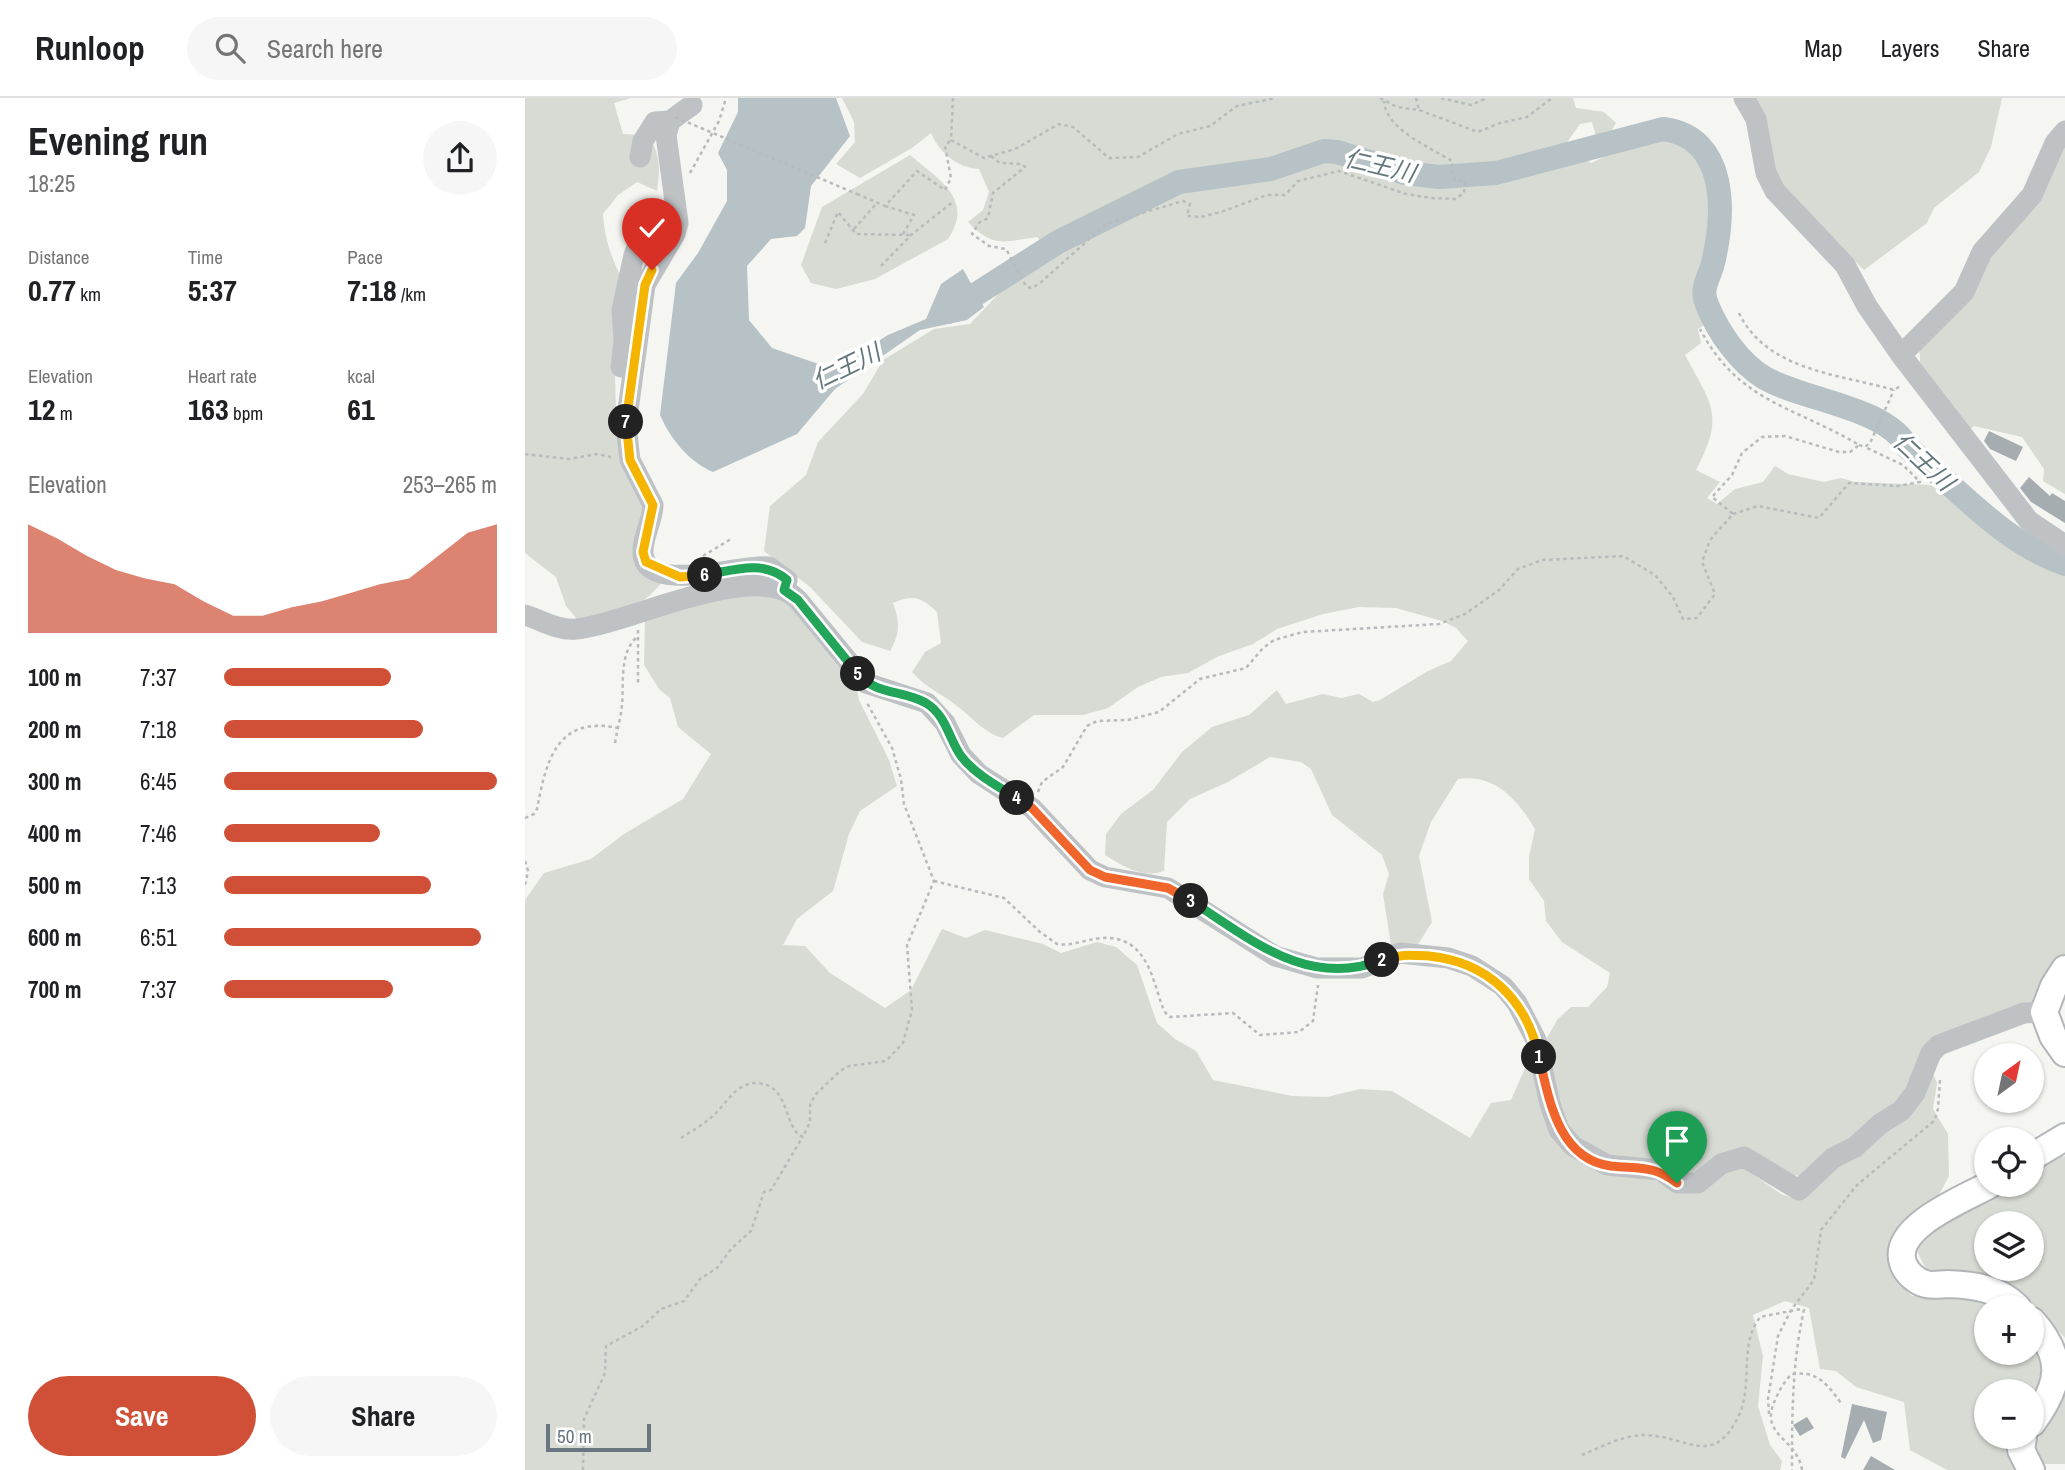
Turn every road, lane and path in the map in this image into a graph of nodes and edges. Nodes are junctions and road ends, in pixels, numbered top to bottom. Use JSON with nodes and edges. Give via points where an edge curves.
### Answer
{"nodes":[{"id":1,"x":726,"y":98,"type":"edge"},
{"id":2,"x":953,"y":98,"type":"edge"},
{"id":3,"x":1275,"y":98,"type":"edge"},
{"id":4,"x":1380,"y":98,"type":"edge"},
{"id":5,"x":1416,"y":98,"type":"edge"},
{"id":6,"x":1441,"y":98,"type":"edge"},
{"id":7,"x":1487,"y":98,"type":"edge"},
{"id":8,"x":1552,"y":98,"type":"edge"},
{"id":9,"x":1729,"y":98,"type":"edge"},
{"id":10,"x":1744,"y":98,"type":"edge"},
{"id":11,"x":1384,"y":101,"type":"junction"},
{"id":12,"x":1419,"y":110,"type":"junction"},
{"id":13,"x":679,"y":114,"type":"junction"},
{"id":14,"x":1756,"y":119,"type":"junction"},
{"id":15,"x":2065,"y":131,"type":"edge"},
{"id":16,"x":951,"y":140,"type":"junction"},
{"id":17,"x":991,"y":156,"type":"junction"},
{"id":18,"x":640,"y":157,"type":"dead end"},
{"id":19,"x":689,"y":178,"type":"dead end"},
{"id":20,"x":954,"y":201,"type":"dead end"},
{"id":21,"x":877,"y":203,"type":"junction"},
{"id":22,"x":885,"y":206,"type":"junction"},
{"id":23,"x":644,"y":220,"type":"dead end"},
{"id":24,"x":853,"y":230,"type":"junction"},
{"id":25,"x":903,"y":234,"type":"junction"},
{"id":26,"x":911,"y":235,"type":"junction"},
{"id":27,"x":825,"y":243,"type":"dead end"},
{"id":28,"x":881,"y":266,"type":"dead end"},
{"id":29,"x":1739,"y":313,"type":"dead end"},
{"id":30,"x":1700,"y":329,"type":"dead end"},
{"id":31,"x":1901,"y":355,"type":"junction"},
{"id":32,"x":1916,"y":375,"type":"junction"},
{"id":33,"x":1894,"y":390,"type":"junction"},
{"id":34,"x":628,"y":416,"type":"junction"},
{"id":35,"x":1859,"y":445,"type":"junction"},
{"id":36,"x":1865,"y":447,"type":"junction"},
{"id":37,"x":525,"y":454,"type":"edge"},
{"id":38,"x":630,"y":460,"type":"junction"},
{"id":39,"x":1733,"y":514,"type":"junction"},
{"id":40,"x":2065,"y":545,"type":"edge"},
{"id":41,"x":784,"y":590,"type":"junction"},
{"id":42,"x":634,"y":613,"type":"junction"},
{"id":43,"x":525,"y":615,"type":"edge"},
{"id":44,"x":637,"y":637,"type":"junction"},
{"id":45,"x":862,"y":678,"type":"junction"},
{"id":46,"x":638,"y":686,"type":"dead end"},
{"id":47,"x":618,"y":728,"type":"junction"},
{"id":48,"x":615,"y":743,"type":"dead end"},
{"id":49,"x":1032,"y":808,"type":"junction"},
{"id":50,"x":525,"y":818,"type":"edge"},
{"id":51,"x":525,"y":861,"type":"edge"},
{"id":52,"x":934,"y":881,"type":"junction"},
{"id":53,"x":525,"y":884,"type":"edge"},
{"id":54,"x":1317,"y":968,"type":"junction"},
{"id":55,"x":2065,"y":970,"type":"edge"},
{"id":56,"x":2044,"y":1012,"type":"junction"},
{"id":57,"x":2065,"y":1053,"type":"edge"},
{"id":58,"x":1940,"y":1071,"type":"dead end"},
{"id":59,"x":803,"y":1137,"type":"junction"},
{"id":60,"x":2065,"y":1137,"type":"edge"},
{"id":61,"x":681,"y":1138,"type":"dead end"},
{"id":62,"x":2044,"y":1150,"type":"edge"},
{"id":63,"x":1974,"y":1194,"type":"edge"},
{"id":64,"x":2002,"y":1295,"type":"edge"},
{"id":65,"x":1791,"y":1310,"type":"junction"},
{"id":66,"x":2044,"y":1336,"type":"edge"},
{"id":67,"x":1795,"y":1374,"type":"junction"},
{"id":68,"x":1841,"y":1403,"type":"dead end"},
{"id":69,"x":2044,"y":1403,"type":"edge"},
{"id":70,"x":1769,"y":1414,"type":"junction"},
{"id":71,"x":1792,"y":1448,"type":"junction"},
{"id":72,"x":2021,"y":1449,"type":"edge"},
{"id":73,"x":1581,"y":1455,"type":"dead end"},
{"id":74,"x":583,"y":1470,"type":"edge"},
{"id":75,"x":1791,"y":1470,"type":"edge"},
{"id":76,"x":1802,"y":1470,"type":"edge"},
{"id":77,"x":2031,"y":1470,"type":"edge"}],
"edges":[{"from":1,"to":19,"type":"path"},
{"from":2,"to":16,"type":"path"},
{"from":3,"to":17,"type":"path","via":[[1237,106],[1210,126],[1178,134],[1139,157],[1109,158],[1073,127],[1059,124],[1015,149]]},
{"from":4,"to":11,"type":"path"},
{"from":5,"to":12,"type":"path"},
{"from":6,"to":7,"type":"path","via":[[1471,105]]},
{"from":8,"to":12,"type":"path","via":[[1527,117],[1478,132]]},
{"from":9,"to":14,"type":"street"},
{"from":10,"to":14,"type":"street"},
{"from":11,"to":12,"type":"path"},
{"from":11,"to":17,"type":"path","via":[[1385,110],[1398,126],[1452,161],[1455,180],[1465,181],[1466,191],[1455,199],[1431,198],[1339,171],[1298,181],[1285,195],[1267,195],[1201,217],[1187,216],[1190,204],[1184,201],[1106,224],[1031,288],[1006,249],[989,246],[972,234],[988,218],[993,193],[1025,167],[1000,163]]},
{"from":13,"to":18,"type":"street","via":[[655,122],[643,141]]},
{"from":13,"to":21,"type":"path","bridge":true},
{"from":13,"to":34,"type":"street","via":[[666,135],[678,223],[645,285]]},
{"from":14,"to":31,"type":"street","via":[[1766,173],[1775,191],[1845,265]]},
{"from":15,"to":31,"type":"street","via":[[2032,195],[1982,252],[1964,292]]},
{"from":16,"to":17,"type":"path","via":[[984,158]]},
{"from":16,"to":22,"type":"path","via":[[945,146],[951,178],[944,190],[917,171]]},
{"from":20,"to":26,"type":"path"},
{"from":21,"to":22,"type":"path"},
{"from":21,"to":24,"type":"path"},
{"from":22,"to":25,"type":"path","via":[[914,215]]},
{"from":23,"to":34,"type":"street","via":[[622,310],[622,409]]},
{"from":24,"to":25,"type":"path","via":[[856,234]]},
{"from":24,"to":27,"type":"path","via":[[838,212]]},
{"from":25,"to":26,"type":"path"},
{"from":26,"to":28,"type":"path"},
{"from":29,"to":33,"type":"path","via":[[1752,334],[1779,356]]},
{"from":30,"to":35,"type":"path","via":[[1727,370],[1756,395]]},
{"from":31,"to":32,"type":"street"},
{"from":32,"to":33,"type":"path"},
{"from":32,"to":40,"type":"street","via":[[2029,521]]},
{"from":33,"to":36,"type":"path","via":[[1873,439]]},
{"from":34,"to":38,"type":"street","via":[[625,435]]},
{"from":35,"to":36,"type":"path"},
{"from":35,"to":39,"type":"path","via":[[1850,452],[1839,452],[1785,436],[1762,437],[1741,453],[1732,475],[1712,497]]},
{"from":36,"to":39,"type":"path","via":[[1903,465],[1920,482],[1898,486],[1849,483],[1819,518],[1758,506]]},
{"from":37,"to":38,"type":"path","via":[[569,459],[597,454]]},
{"from":38,"to":41,"type":"street","via":[[653,505],[643,552],[646,562],[680,577],[769,568],[787,580]]},
{"from":39,"to":49,"type":"path","via":[[1710,540],[1702,562],[1715,594],[1697,618],[1683,619],[1655,575],[1623,556],[1542,560],[1518,569],[1499,590],[1465,614],[1439,624],[1303,632],[1274,640],[1246,668],[1200,680],[1159,712],[1097,721],[1087,726],[1063,767],[1042,782]]},
{"from":41,"to":42,"type":"street","via":[[754,586]]},
{"from":41,"to":45,"type":"street","via":[[798,600]]},
{"from":42,"to":43,"type":"street","via":[[574,630]]},
{"from":42,"to":44,"type":"path"},
{"from":44,"to":46,"type":"path"},
{"from":44,"to":47,"type":"path","via":[[626,659]]},
{"from":45,"to":49,"type":"street","via":[[884,691],[927,704],[979,774]]},
{"from":45,"to":52,"type":"path","via":[[863,695],[893,748],[904,804]]},
{"from":47,"to":48,"type":"path"},
{"from":47,"to":50,"type":"path","via":[[594,725],[558,743],[546,764],[537,809]]},
{"from":49,"to":54,"type":"street","via":[[1090,870],[1168,888],[1275,956]]},
{"from":51,"to":53,"type":"path"},
{"from":52,"to":54,"type":"path","via":[[1004,898],[1057,944],[1106,938],[1130,944],[1139,950],[1158,986],[1161,1008],[1170,1017],[1233,1013],[1260,1035],[1299,1031],[1314,1021]]},
{"from":52,"to":59,"type":"path","via":[[907,945],[912,1010],[903,1043],[886,1061],[840,1071],[815,1095]]},
{"from":54,"to":56,"type":"street","via":[[1362,968],[1400,953],[1472,965],[1503,986],[1517,1003],[1535,1040],[1559,1130],[1573,1146],[1607,1165],[1660,1170],[1677,1183],[1698,1183],[1721,1164],[1744,1157],[1799,1190],[1833,1158],[1856,1147],[1879,1124],[1901,1111],[1939,1045],[2024,1013]]},
{"from":55,"to":56,"type":"main road"},
{"from":56,"to":57,"type":"main road"},
{"from":58,"to":65,"type":"path","via":[[1934,1121],[1857,1185],[1840,1205],[1819,1237],[1814,1280]]},
{"from":59,"to":61,"type":"path","via":[[793,1130],[781,1097],[765,1085],[753,1083],[736,1090],[712,1117]]},
{"from":59,"to":74,"type":"path","via":[[771,1190],[764,1192],[751,1231],[717,1268],[700,1279],[684,1301],[661,1308],[643,1326],[607,1346],[605,1373],[584,1419]]},
{"from":60,"to":62,"type":"main road"},
{"from":63,"to":64,"type":"main road","via":[[1914,1228],[1903,1242],[1901,1257],[1905,1270],[1926,1284],[1968,1285]]},
{"from":65,"to":67,"type":"path","via":[[1804,1310]]},
{"from":65,"to":70,"type":"path","via":[[1778,1336]]},
{"from":65,"to":73,"type":"path","via":[[1760,1317],[1751,1332],[1741,1413],[1725,1439],[1707,1448],[1643,1435],[1616,1440]]},
{"from":66,"to":69,"type":"main road","via":[[2052,1346],[2057,1367],[2054,1387]]},
{"from":67,"to":68,"type":"path","via":[[1817,1375]]},
{"from":67,"to":70,"type":"path","via":[[1788,1377]]},
{"from":67,"to":71,"type":"path"},
{"from":70,"to":71,"type":"path","via":[[1771,1424]]},
{"from":71,"to":75,"type":"path"},
{"from":71,"to":76,"type":"path"},
{"from":72,"to":77,"type":"main road"}]}
